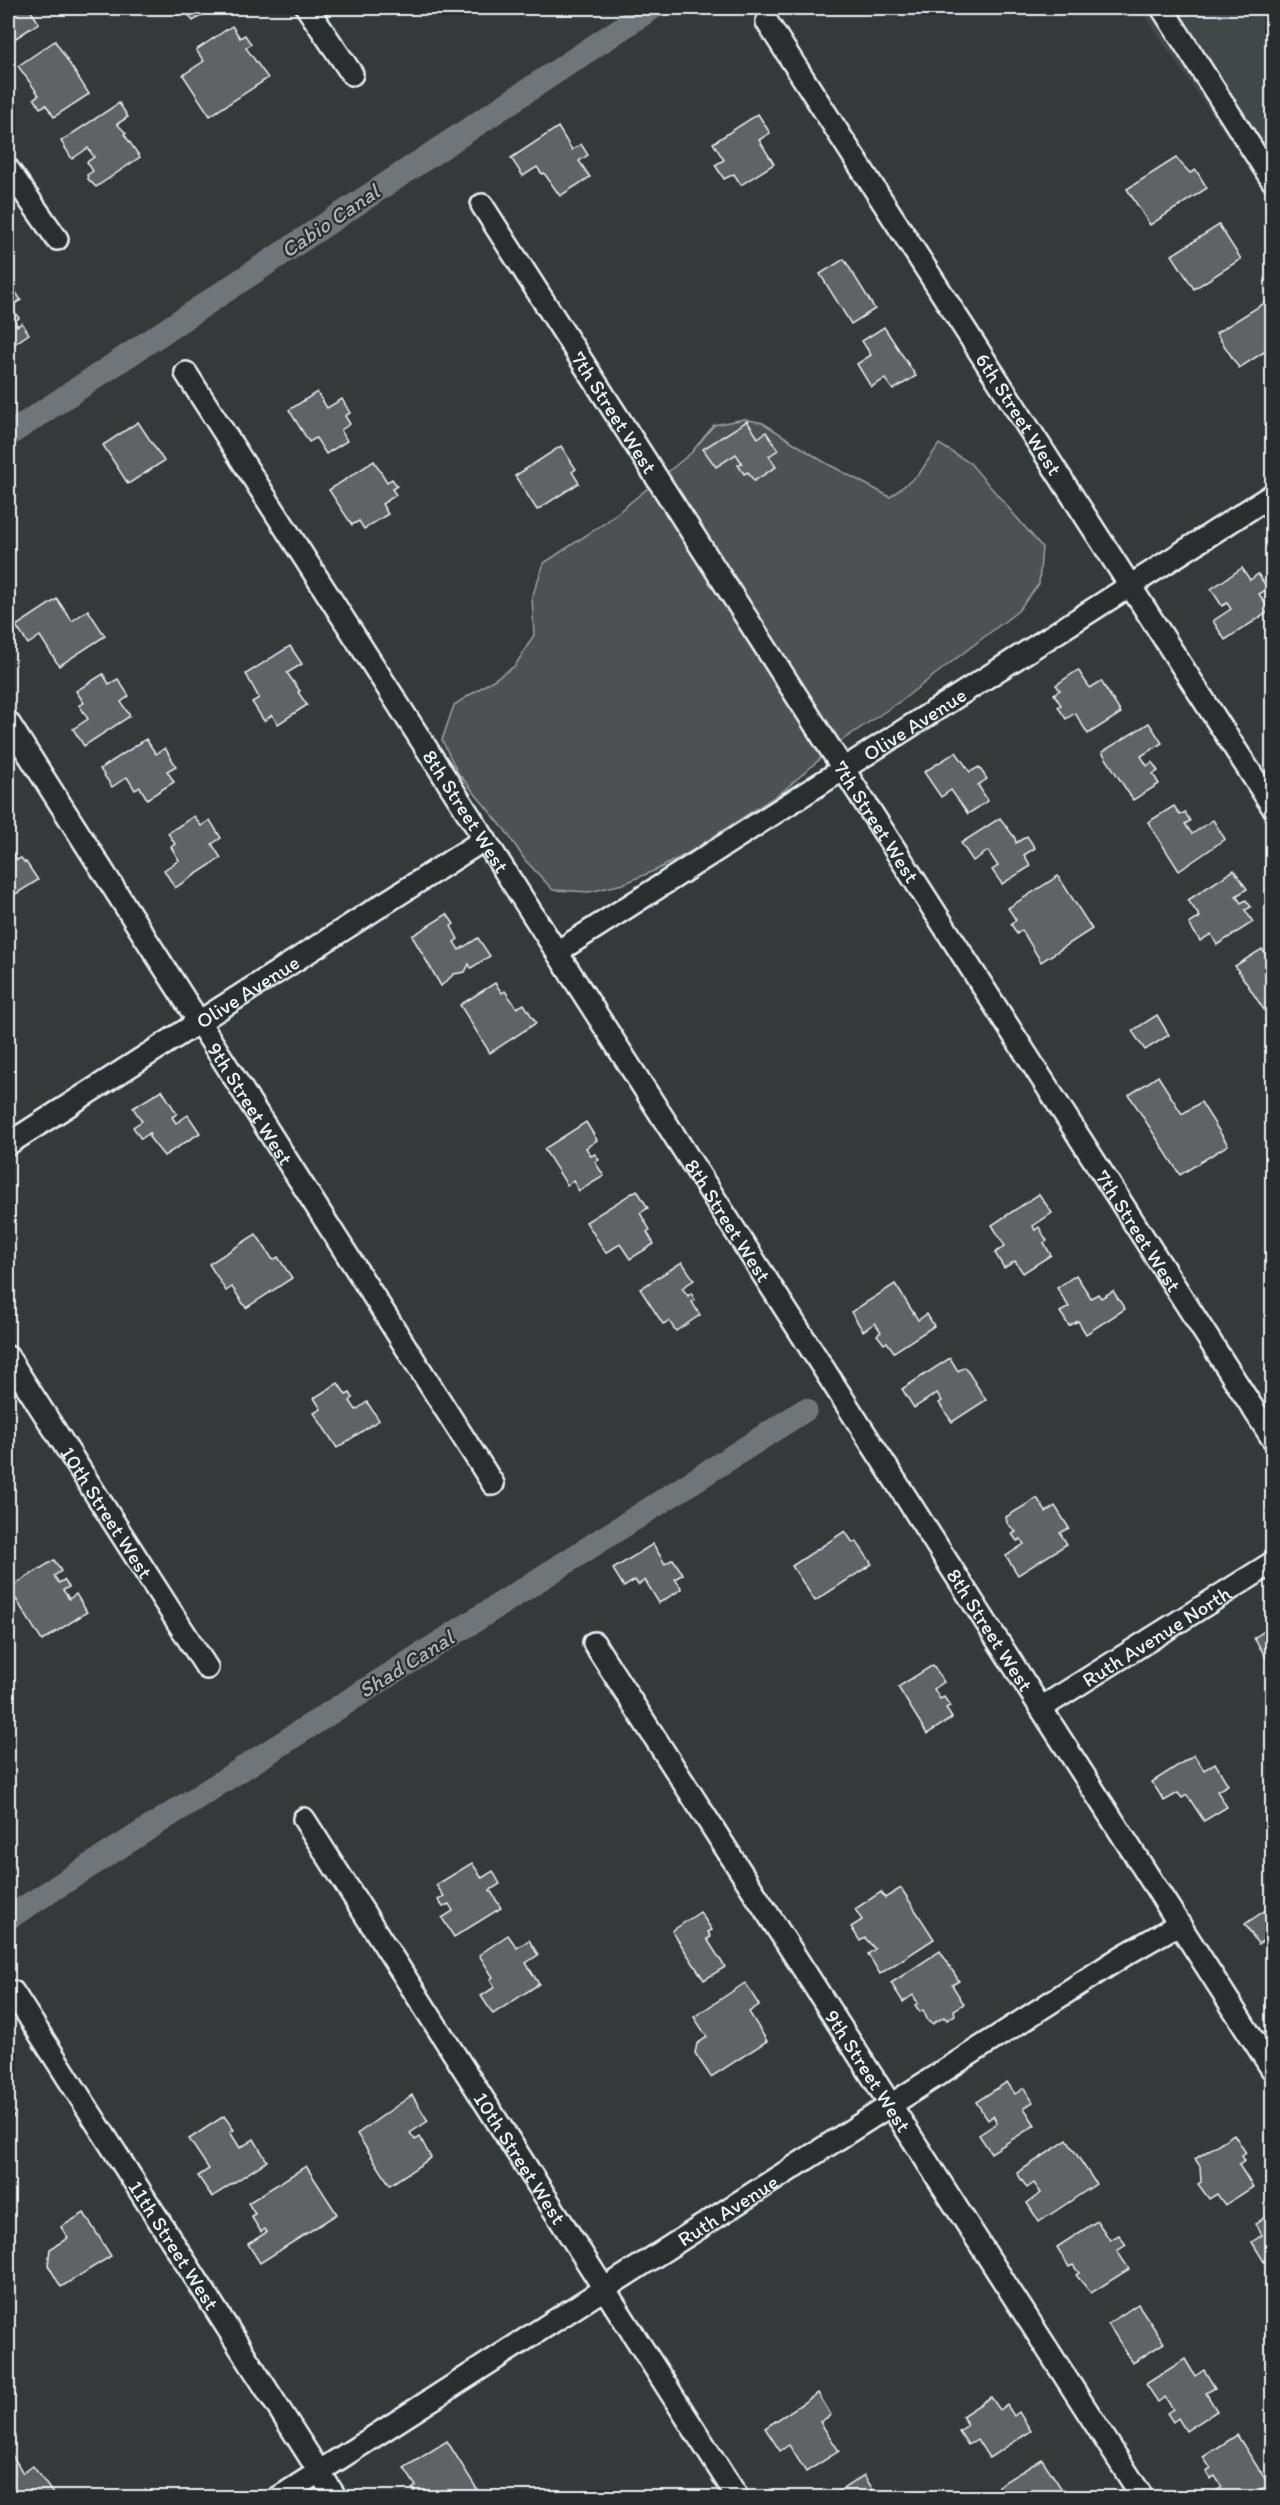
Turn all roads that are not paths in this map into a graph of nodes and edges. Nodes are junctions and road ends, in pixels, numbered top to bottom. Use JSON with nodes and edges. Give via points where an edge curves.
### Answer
{"nodes":[{"id":1,"x":307,"y":8,"type":"edge"},
{"id":2,"x":1162,"y":8,"type":"edge"},
{"id":3,"x":767,"y":22,"type":"dead end"},
{"id":4,"x":352,"y":74,"type":"dead end"},
{"id":5,"x":1266,"y":154,"type":"edge"},
{"id":6,"x":8,"y":169,"type":"edge"},
{"id":7,"x":1272,"y":180,"type":"edge"},
{"id":8,"x":482,"y":205,"type":"dead end"},
{"id":9,"x":57,"y":239,"type":"dead end"},
{"id":10,"x":186,"y":373,"type":"dead end"},
{"id":11,"x":1272,"y":495,"type":"edge"},
{"id":12,"x":1131,"y":586,"type":"junction"},
{"id":13,"x":8,"y":722,"type":"edge"},
{"id":14,"x":844,"y":769,"type":"junction"},
{"id":15,"x":1272,"y":806,"type":"edge"},
{"id":16,"x":485,"y":839,"type":"junction"},
{"id":17,"x":557,"y":952,"type":"junction"},
{"id":18,"x":198,"y":1022,"type":"junction"},
{"id":19,"x":8,"y":1144,"type":"edge"},
{"id":20,"x":8,"y":1357,"type":"edge"},
{"id":21,"x":1272,"y":1438,"type":"edge"},
{"id":22,"x":493,"y":1484,"type":"dead end"},
{"id":23,"x":1272,"y":1563,"type":"edge"},
{"id":24,"x":594,"y":1643,"type":"dead end"},
{"id":25,"x":207,"y":1668,"type":"dead end"},
{"id":26,"x":1041,"y":1708,"type":"junction"},
{"id":27,"x":304,"y":1819,"type":"dead end"},
{"id":28,"x":1179,"y":1924,"type":"junction"},
{"id":29,"x":13,"y":1992,"type":"dead end"},
{"id":30,"x":1272,"y":2069,"type":"edge"},
{"id":31,"x":891,"y":2104,"type":"junction"},
{"id":32,"x":603,"y":2287,"type":"junction"},
{"id":33,"x":319,"y":2471,"type":"junction"},
{"id":34,"x":278,"y":2498,"type":"edge"},
{"id":35,"x":336,"y":2498,"type":"edge"},
{"id":36,"x":738,"y":2498,"type":"edge"},
{"id":37,"x":1143,"y":2498,"type":"edge"}],
"edges":[{"from":1,"to":4,"type":"street"},
{"from":2,"to":5,"type":"street"},
{"from":3,"to":12,"type":"street","name":"6th Street West"},
{"from":5,"to":7,"type":"street"},
{"from":6,"to":9,"type":"street"},
{"from":8,"to":14,"type":"street","name":"7th Street West"},
{"from":10,"to":16,"type":"street","name":"8th Street West"},
{"from":11,"to":12,"type":"street","name":"Olive Avenue"},
{"from":12,"to":14,"type":"street","name":"Olive Avenue"},
{"from":12,"to":15,"type":"street","name":"6th Street West"},
{"from":13,"to":18,"type":"street","name":"9th Street West"},
{"from":14,"to":17,"type":"street","name":"Olive Avenue"},
{"from":14,"to":21,"type":"street","name":"7th Street West"},
{"from":16,"to":17,"type":"street","name":"8th Street West"},
{"from":16,"to":18,"type":"street","name":"Olive Avenue"},
{"from":17,"to":26,"type":"street","name":"8th Street West"},
{"from":18,"to":19,"type":"street","name":"Olive Avenue"},
{"from":18,"to":22,"type":"street","name":"9th Street West"},
{"from":20,"to":25,"type":"street","name":"10th Street West"},
{"from":23,"to":26,"type":"street","name":"Ruth Avenue North"},
{"from":24,"to":31,"type":"street","name":"9th Street West"},
{"from":26,"to":28,"type":"street","name":"8th Street West"},
{"from":27,"to":32,"type":"street","name":"10th Street West"},
{"from":28,"to":30,"type":"street","name":"8th Street West"},
{"from":28,"to":31,"type":"street","name":"Ruth Avenue"},
{"from":29,"to":33,"type":"street","name":"11th Street West"},
{"from":31,"to":32,"type":"street","name":"Ruth Avenue"},
{"from":31,"to":37,"type":"street","name":"9th Street West"},
{"from":32,"to":33,"type":"street","name":"Ruth Avenue"},
{"from":32,"to":36,"type":"street","name":"10th Street West"},
{"from":33,"to":34,"type":"street","name":"Ruth Avenue"},
{"from":33,"to":35,"type":"street","name":"11th Street West"}]}
